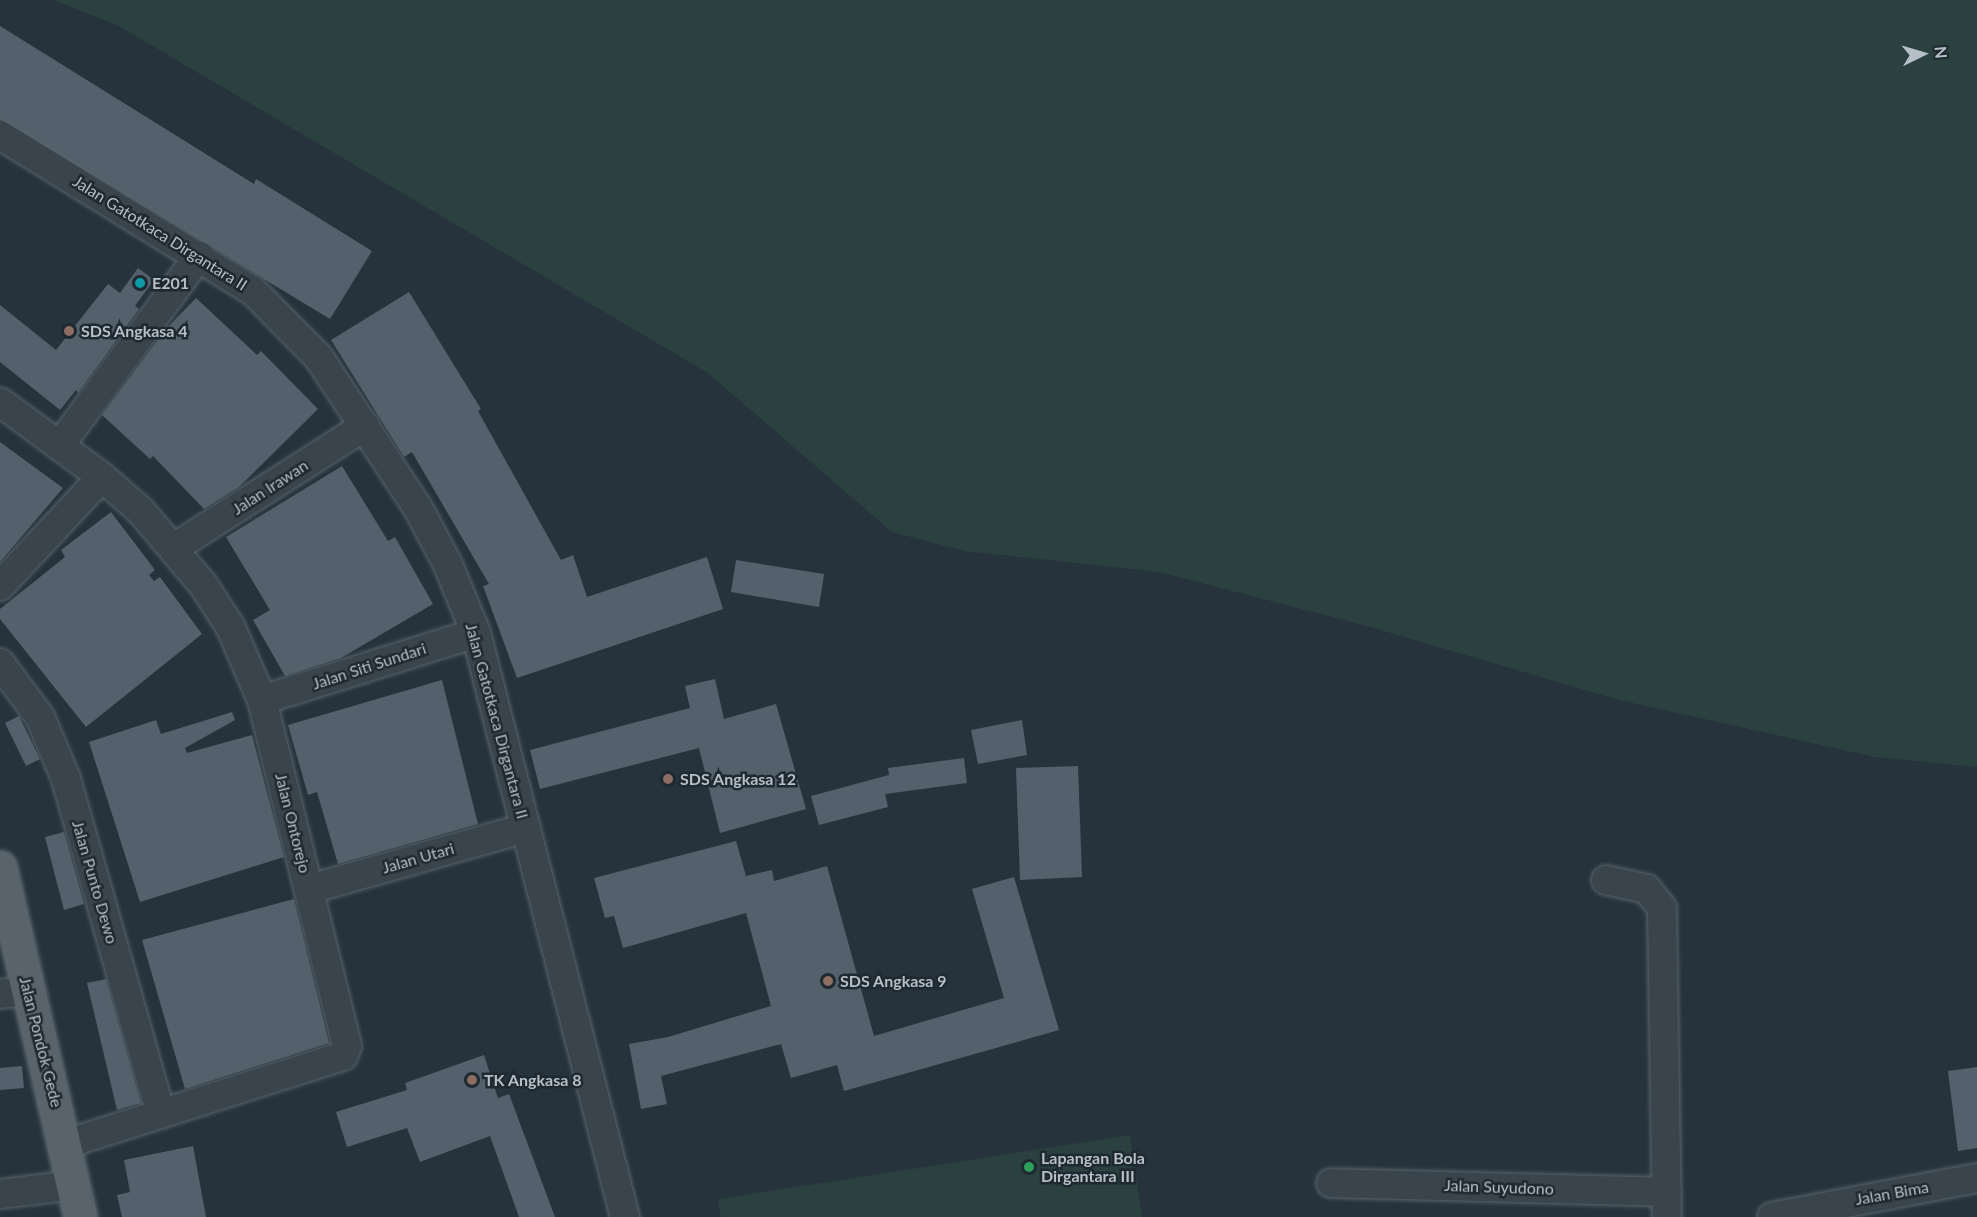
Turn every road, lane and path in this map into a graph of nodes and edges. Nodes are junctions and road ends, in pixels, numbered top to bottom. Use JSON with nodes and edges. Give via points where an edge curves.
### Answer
{"nodes":[{"id":1,"x":0,"y":135,"type":"edge"},
{"id":2,"x":199,"y":256,"type":"junction"},
{"id":3,"x":0,"y":402,"type":"edge"},
{"id":4,"x":365,"y":426,"type":"junction"},
{"id":5,"x":60,"y":445,"type":"junction"},
{"id":6,"x":102,"y":477,"type":"junction"},
{"id":7,"x":174,"y":548,"type":"junction"},
{"id":8,"x":0,"y":586,"type":"edge"},
{"id":9,"x":476,"y":633,"type":"junction"},
{"id":10,"x":0,"y":663,"type":"edge"},
{"id":11,"x":262,"y":700,"type":"junction"},
{"id":12,"x":526,"y":828,"type":"junction"},
{"id":13,"x":0,"y":867,"type":"edge"},
{"id":14,"x":1606,"y":880,"type":"dead end"},
{"id":15,"x":310,"y":889,"type":"junction"},
{"id":16,"x":15,"y":992,"type":"edge"},
{"id":17,"x":161,"y":1114,"type":"junction"},
{"id":18,"x":66,"y":1143,"type":"junction"},
{"id":19,"x":1977,"y":1178,"type":"edge"},
{"id":20,"x":1331,"y":1183,"type":"dead end"},
{"id":21,"x":74,"y":1185,"type":"junction"},
{"id":22,"x":0,"y":1194,"type":"edge"},
{"id":23,"x":1667,"y":1204,"type":"edge"},
{"id":24,"x":80,"y":1217,"type":"edge"},
{"id":25,"x":625,"y":1217,"type":"edge"},
{"id":26,"x":1772,"y":1217,"type":"edge"}],
"edges":[{"from":1,"to":2,"type":"street","name":"Jalan Gatotkaca Dirgantara II"},
{"from":2,"to":4,"type":"street","name":"Jalan Gatotkaca Dirgantara II","via":[[253,291],[287,323],[319,358]]},
{"from":2,"to":5,"type":"street"},
{"from":3,"to":5,"type":"street","name":"Jalan Ontorejo"},
{"from":4,"to":7,"type":"street","name":"Jalan Irawan"},
{"from":4,"to":9,"type":"street","name":"Jalan Gatotkaca Dirgantara II","via":[[448,565]]},
{"from":5,"to":6,"type":"street","name":"Jalan Ontorejo"},
{"from":6,"to":7,"type":"street","name":"Jalan Ontorejo","via":[[141,511]]},
{"from":6,"to":8,"type":"street"},
{"from":7,"to":11,"type":"street","name":"Jalan Ontorejo","via":[[230,626]]},
{"from":9,"to":11,"type":"street","name":"Jalan Siti Sundari"},
{"from":9,"to":12,"type":"street","name":"Jalan Gatotkaca Dirgantara II"},
{"from":10,"to":17,"type":"street","name":"Jalan Punto Dewo","via":[[40,717],[66,779]]},
{"from":11,"to":15,"type":"street","name":"Jalan Ontorejo"},
{"from":12,"to":15,"type":"street","name":"Jalan Utari"},
{"from":12,"to":25,"type":"street","name":"Jalan Gatotkaca Dirgantara II"},
{"from":13,"to":16,"type":"main road","name":"Jalan Pondok Gede"},
{"from":14,"to":23,"type":"street","via":[[1647,889],[1662,908]]},
{"from":15,"to":17,"type":"street","name":"Jalan Ontorejo","via":[[347,1046],[345,1054]]},
{"from":16,"to":18,"type":"main road","name":"Jalan Pondok Gede"},
{"from":17,"to":18,"type":"street","name":"Jalan Ontorejo"},
{"from":18,"to":21,"type":"main road","name":"Jalan Pondok Gede"},
{"from":19,"to":26,"type":"street","name":"Jalan Bima"},
{"from":20,"to":23,"type":"street","name":"Jalan Suyudono"},
{"from":21,"to":22,"type":"street"},
{"from":21,"to":24,"type":"main road","name":"Jalan Pondok Gede"}]}
